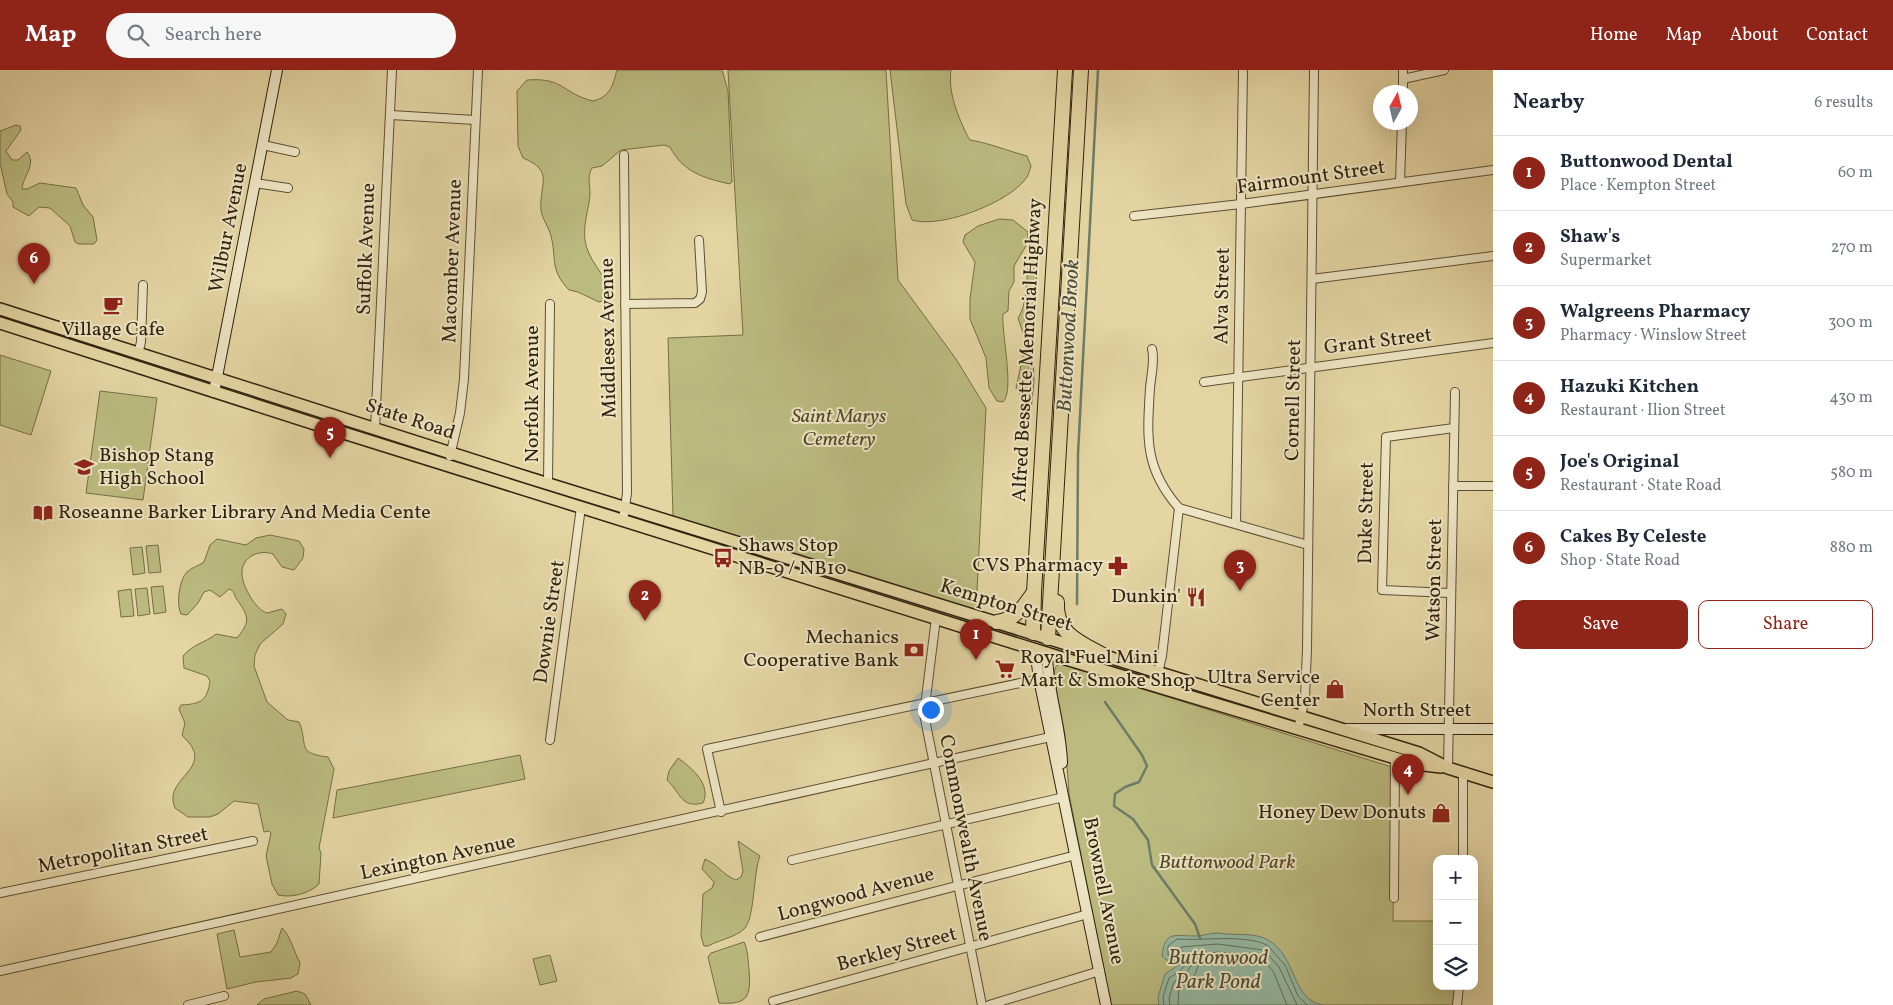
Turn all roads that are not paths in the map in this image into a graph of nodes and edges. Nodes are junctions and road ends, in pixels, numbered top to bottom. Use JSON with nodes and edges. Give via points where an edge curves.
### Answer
{"nodes":[{"id":1,"x":277,"y":70,"type":"edge"},
{"id":2,"x":392,"y":70,"type":"edge"},
{"id":3,"x":478,"y":70,"type":"edge"},
{"id":4,"x":1065,"y":70,"type":"edge"},
{"id":5,"x":1081,"y":70,"type":"edge"},
{"id":6,"x":1243,"y":70,"type":"edge"},
{"id":7,"x":1314,"y":70,"type":"edge"},
{"id":8,"x":1404,"y":70,"type":"edge"},
{"id":9,"x":1444,"y":70,"type":"edge"},
{"id":10,"x":1403,"y":79,"type":"junction"},
{"id":11,"x":1403,"y":85,"type":"edge"},
{"id":12,"x":391,"y":115,"type":"junction"},
{"id":13,"x":475,"y":120,"type":"junction"},
{"id":14,"x":1402,"y":130,"type":"edge"},
{"id":15,"x":263,"y":145,"type":"junction"},
{"id":16,"x":295,"y":152,"type":"dead end"},
{"id":17,"x":624,"y":155,"type":"dead end"},
{"id":18,"x":1493,"y":170,"type":"edge"},
{"id":19,"x":1400,"y":182,"type":"junction"},
{"id":20,"x":255,"y":183,"type":"junction"},
{"id":21,"x":288,"y":188,"type":"dead end"},
{"id":22,"x":1313,"y":194,"type":"junction"},
{"id":23,"x":1241,"y":204,"type":"junction"},
{"id":24,"x":1134,"y":216,"type":"dead end"},
{"id":25,"x":699,"y":240,"type":"dead end"},
{"id":26,"x":1493,"y":256,"type":"edge"},
{"id":27,"x":1312,"y":279,"type":"junction"},
{"id":28,"x":143,"y":285,"type":"dead end"},
{"id":29,"x":550,"y":304,"type":"dead end"},
{"id":30,"x":625,"y":304,"type":"junction"},
{"id":31,"x":0,"y":309,"type":"edge"},
{"id":32,"x":0,"y":322,"type":"edge"},
{"id":33,"x":1493,"y":343,"type":"edge"},
{"id":34,"x":1152,"y":349,"type":"dead end"},
{"id":35,"x":138,"y":354,"type":"junction"},
{"id":36,"x":1311,"y":367,"type":"junction"},
{"id":37,"x":1237,"y":378,"type":"junction"},
{"id":38,"x":217,"y":379,"type":"junction"},
{"id":39,"x":1204,"y":382,"type":"dead end"},
{"id":40,"x":214,"y":392,"type":"junction"},
{"id":41,"x":1455,"y":392,"type":"dead end"},
{"id":42,"x":1454,"y":428,"type":"junction"},
{"id":43,"x":374,"y":429,"type":"junction"},
{"id":44,"x":451,"y":453,"type":"junction"},
{"id":45,"x":447,"y":465,"type":"junction"},
{"id":46,"x":548,"y":483,"type":"junction"},
{"id":47,"x":1453,"y":486,"type":"junction"},
{"id":48,"x":1493,"y":486,"type":"edge"},
{"id":49,"x":581,"y":507,"type":"junction"},
{"id":50,"x":626,"y":508,"type":"junction"},
{"id":51,"x":1180,"y":508,"type":"junction"},
{"id":52,"x":1055,"y":515,"type":"junction"},
{"id":53,"x":623,"y":521,"type":"junction"},
{"id":54,"x":1236,"y":523,"type":"junction"},
{"id":55,"x":1308,"y":545,"type":"junction"},
{"id":56,"x":809,"y":564,"type":"junction"},
{"id":57,"x":805,"y":578,"type":"junction"},
{"id":58,"x":1034,"y":592,"type":"junction"},
{"id":59,"x":1450,"y":593,"type":"junction"},
{"id":60,"x":936,"y":618,"type":"junction"},
{"id":61,"x":996,"y":622,"type":"junction"},
{"id":62,"x":1033,"y":633,"type":"junction"},
{"id":63,"x":1048,"y":638,"type":"junction"},
{"id":64,"x":1035,"y":649,"type":"junction"},
{"id":65,"x":1047,"y":653,"type":"junction"},
{"id":66,"x":1103,"y":655,"type":"junction"},
{"id":67,"x":1159,"y":673,"type":"junction"},
{"id":68,"x":1044,"y":678,"type":"junction"},
{"id":69,"x":1155,"y":686,"type":"junction"},
{"id":70,"x":925,"y":704,"type":"junction"},
{"id":71,"x":1302,"y":717,"type":"junction"},
{"id":72,"x":1340,"y":729,"type":"junction"},
{"id":73,"x":1493,"y":729,"type":"edge"},
{"id":74,"x":1298,"y":730,"type":"junction"},
{"id":75,"x":1449,"y":730,"type":"junction"},
{"id":76,"x":1055,"y":736,"type":"junction"},
{"id":77,"x":550,"y":740,"type":"dead end"},
{"id":78,"x":1375,"y":740,"type":"junction"},
{"id":79,"x":1372,"y":752,"type":"junction"},
{"id":80,"x":1395,"y":758,"type":"junction"},
{"id":81,"x":934,"y":764,"type":"junction"},
{"id":82,"x":1448,"y":768,"type":"junction"},
{"id":83,"x":1463,"y":773,"type":"junction"},
{"id":84,"x":1493,"y":782,"type":"edge"},
{"id":85,"x":1064,"y":797,"type":"junction"},
{"id":86,"x":720,"y":812,"type":"junction"},
{"id":87,"x":946,"y":824,"type":"junction"},
{"id":88,"x":253,"y":841,"type":"dead end"},
{"id":89,"x":1076,"y":855,"type":"junction"},
{"id":90,"x":1463,"y":855,"type":"edge"},
{"id":91,"x":792,"y":860,"type":"dead end"},
{"id":92,"x":958,"y":886,"type":"junction"},
{"id":93,"x":0,"y":893,"type":"edge"},
{"id":94,"x":1394,"y":898,"type":"dead end"},
{"id":95,"x":1088,"y":914,"type":"junction"},
{"id":96,"x":760,"y":937,"type":"dead end"},
{"id":97,"x":971,"y":946,"type":"junction"},
{"id":98,"x":0,"y":971,"type":"edge"},
{"id":99,"x":1100,"y":971,"type":"junction"},
{"id":100,"x":1459,"y":990,"type":"edge"},
{"id":101,"x":224,"y":996,"type":"dead end"},
{"id":102,"x":773,"y":1001,"type":"dead end"},
{"id":103,"x":188,"y":1005,"type":"edge"},
{"id":104,"x":982,"y":1005,"type":"edge"},
{"id":105,"x":988,"y":1005,"type":"edge"},
{"id":106,"x":1106,"y":1005,"type":"edge"},
{"id":107,"x":1457,"y":1005,"type":"edge"}],
"edges":[{"from":1,"to":15,"type":"street","name":"Wilbur Avenue"},
{"from":2,"to":12,"type":"street","name":"Suffolk Avenue"},
{"from":3,"to":13,"type":"street","name":"Macomber Avenue"},
{"from":4,"to":58,"type":"highway","name":"Alfred Bessette Memorial Highway"},
{"from":5,"to":52,"type":"highway","name":"Alfred Bessette Memorial Highway"},
{"from":6,"to":23,"type":"street","name":"Alva Street"},
{"from":7,"to":22,"type":"street","name":"Cornell Street"},
{"from":8,"to":10,"type":"street"},
{"from":9,"to":10,"type":"street"},
{"from":10,"to":11,"type":"street"},
{"from":12,"to":13,"type":"street"},
{"from":12,"to":43,"type":"street","name":"Suffolk Avenue"},
{"from":13,"to":44,"type":"street","name":"Macomber Avenue","via":[[464,379]]},
{"from":14,"to":19,"type":"street"},
{"from":15,"to":16,"type":"street"},
{"from":15,"to":20,"type":"street","name":"Wilbur Avenue"},
{"from":17,"to":30,"type":"street","name":"Middlesex Avenue"},
{"from":18,"to":19,"type":"street","name":"Fairmount Street"},
{"from":19,"to":22,"type":"street","name":"Fairmount Street"},
{"from":20,"to":21,"type":"street"},
{"from":20,"to":38,"type":"street","name":"Wilbur Avenue"},
{"from":22,"to":23,"type":"street","name":"Fairmount Street"},
{"from":22,"to":27,"type":"street","name":"Cornell Street"},
{"from":23,"to":24,"type":"street","name":"Fairmount Street"},
{"from":23,"to":37,"type":"street","name":"Alva Street"},
{"from":25,"to":30,"type":"street","via":[[700,299],[695,303]]},
{"from":26,"to":27,"type":"street"},
{"from":27,"to":36,"type":"street","name":"Cornell Street"},
{"from":28,"to":35,"type":"street"},
{"from":29,"to":46,"type":"street","name":"Norfolk Avenue"},
{"from":30,"to":50,"type":"street","name":"Middlesex Avenue"},
{"from":31,"to":35,"type":"main road","name":"State Road"},
{"from":32,"to":40,"type":"main road","name":"State Road"},
{"from":33,"to":36,"type":"street","name":"Grant Street"},
{"from":34,"to":51,"type":"street","via":[[1151,456],[1161,486]]},
{"from":35,"to":38,"type":"main road","name":"State Road"},
{"from":36,"to":37,"type":"street","name":"Grant Street"},
{"from":36,"to":55,"type":"street","name":"Cornell Street"},
{"from":37,"to":39,"type":"street","name":"Grant Street"},
{"from":37,"to":54,"type":"street","name":"Alva Street"},
{"from":38,"to":40,"type":"street","name":"Wilbur Avenue"},
{"from":38,"to":43,"type":"main road","name":"State Road"},
{"from":40,"to":45,"type":"main road","name":"State Road"},
{"from":41,"to":42,"type":"street","name":"Watson Street"},
{"from":42,"to":47,"type":"street","name":"Watson Street"},
{"from":42,"to":59,"type":"street","name":"Duke Street","via":[[1386,437],[1383,512],[1382,590]]},
{"from":43,"to":44,"type":"main road","name":"State Road"},
{"from":44,"to":45,"type":"street","name":"Macomber Avenue"},
{"from":44,"to":46,"type":"main road","name":"State Road"},
{"from":45,"to":49,"type":"main road","name":"State Road"},
{"from":46,"to":50,"type":"main road","name":"State Road"},
{"from":47,"to":48,"type":"street"},
{"from":47,"to":59,"type":"street","name":"Watson Street"},
{"from":49,"to":53,"type":"main road","name":"State Road"},
{"from":49,"to":77,"type":"street","name":"Downie Street"},
{"from":50,"to":53,"type":"street","name":"Middlesex Avenue"},
{"from":50,"to":56,"type":"main road","name":"State Road"},
{"from":51,"to":54,"type":"street"},
{"from":51,"to":67,"type":"street"},
{"from":52,"to":63,"type":"highway","name":"Alfred Bessette Memorial Highway"},
{"from":52,"to":66,"type":"highway","via":[[1059,564],[1057,617],[1067,634]]},
{"from":53,"to":57,"type":"main road","name":"State Road"},
{"from":54,"to":55,"type":"street"},
{"from":55,"to":71,"type":"street","name":"Cornell Street","via":[[1306,698]]},
{"from":56,"to":57,"type":"main road"},
{"from":56,"to":61,"type":"main road","name":"Kempton Street"},
{"from":57,"to":60,"type":"main road","name":"Kempton Street"},
{"from":58,"to":61,"type":"highway","via":[[1020,613]]},
{"from":58,"to":62,"type":"highway","name":"Alfred Bessette Memorial Highway"},
{"from":59,"to":75,"type":"street","name":"Watson Street"},
{"from":60,"to":64,"type":"main road","name":"Kempton Street"},
{"from":60,"to":70,"type":"street","name":"Commonwealth Avenue"},
{"from":61,"to":62,"type":"main road","name":"Kempton Street"},
{"from":62,"to":63,"type":"main road","name":"Kempton Street"},
{"from":62,"to":64,"type":"main road","name":"Brownell Avenue"},
{"from":63,"to":65,"type":"main road","name":"Brownell Avenue"},
{"from":63,"to":66,"type":"main road","name":"Kempton Street"},
{"from":64,"to":65,"type":"main road","name":"Kempton Street"},
{"from":64,"to":68,"type":"street","name":"Brownell Avenue"},
{"from":65,"to":68,"type":"street","name":"Brownell Avenue"},
{"from":65,"to":69,"type":"main road","name":"Kempton Street"},
{"from":66,"to":67,"type":"main road","name":"Kempton Street"},
{"from":67,"to":69,"type":"street"},
{"from":67,"to":71,"type":"main road","name":"Kempton Street"},
{"from":68,"to":70,"type":"street"},
{"from":68,"to":76,"type":"street","name":"Brownell Avenue"},
{"from":69,"to":74,"type":"main road","name":"Kempton Street"},
{"from":70,"to":81,"type":"street","name":"Commonwealth Avenue"},
{"from":70,"to":86,"type":"street","via":[[707,749]]},
{"from":71,"to":72,"type":"main road","name":"Kempton Street"},
{"from":71,"to":74,"type":"street","name":"Cornell Street"},
{"from":72,"to":75,"type":"street","name":"North Street"},
{"from":72,"to":78,"type":"main road","name":"Kempton Street"},
{"from":73,"to":75,"type":"street","name":"North Street"},
{"from":74,"to":79,"type":"main road","name":"Kempton Street"},
{"from":75,"to":82,"type":"street","name":"Watson Street"},
{"from":76,"to":81,"type":"street","name":"Lexington Avenue"},
{"from":76,"to":85,"type":"street","name":"Brownell Avenue"},
{"from":78,"to":79,"type":"main road"},
{"from":78,"to":82,"type":"main road","name":"Kempton Street","via":[[1419,753]]},
{"from":79,"to":80,"type":"main road","name":"Kempton Street"},
{"from":80,"to":82,"type":"main road","name":"Kempton Street"},
{"from":80,"to":94,"type":"street"},
{"from":81,"to":86,"type":"street","name":"Lexington Avenue"},
{"from":81,"to":87,"type":"street","name":"Commonwealth Avenue"},
{"from":82,"to":83,"type":"main road","name":"Kempton Street"},
{"from":83,"to":84,"type":"main road","name":"Kempton Street"},
{"from":83,"to":90,"type":"street"},
{"from":85,"to":87,"type":"street"},
{"from":85,"to":89,"type":"street","name":"Brownell Avenue"},
{"from":86,"to":98,"type":"street","name":"Lexington Avenue"},
{"from":87,"to":91,"type":"street"},
{"from":87,"to":92,"type":"street","name":"Commonwealth Avenue"},
{"from":88,"to":93,"type":"street","name":"Metropolitan Street"},
{"from":89,"to":92,"type":"street","name":"Longwood Avenue"},
{"from":89,"to":95,"type":"street","name":"Brownell Avenue"},
{"from":92,"to":96,"type":"street","name":"Longwood Avenue"},
{"from":92,"to":97,"type":"street","name":"Commonwealth Avenue"},
{"from":95,"to":97,"type":"street","name":"Berkley Street"},
{"from":95,"to":99,"type":"street","name":"Brownell Avenue"},
{"from":97,"to":102,"type":"street","name":"Berkley Street"},
{"from":97,"to":104,"type":"street","name":"Commonwealth Avenue"},
{"from":99,"to":105,"type":"street"},
{"from":99,"to":106,"type":"street","name":"Brownell Avenue"},
{"from":100,"to":107,"type":"street"},
{"from":101,"to":103,"type":"street"}]}
